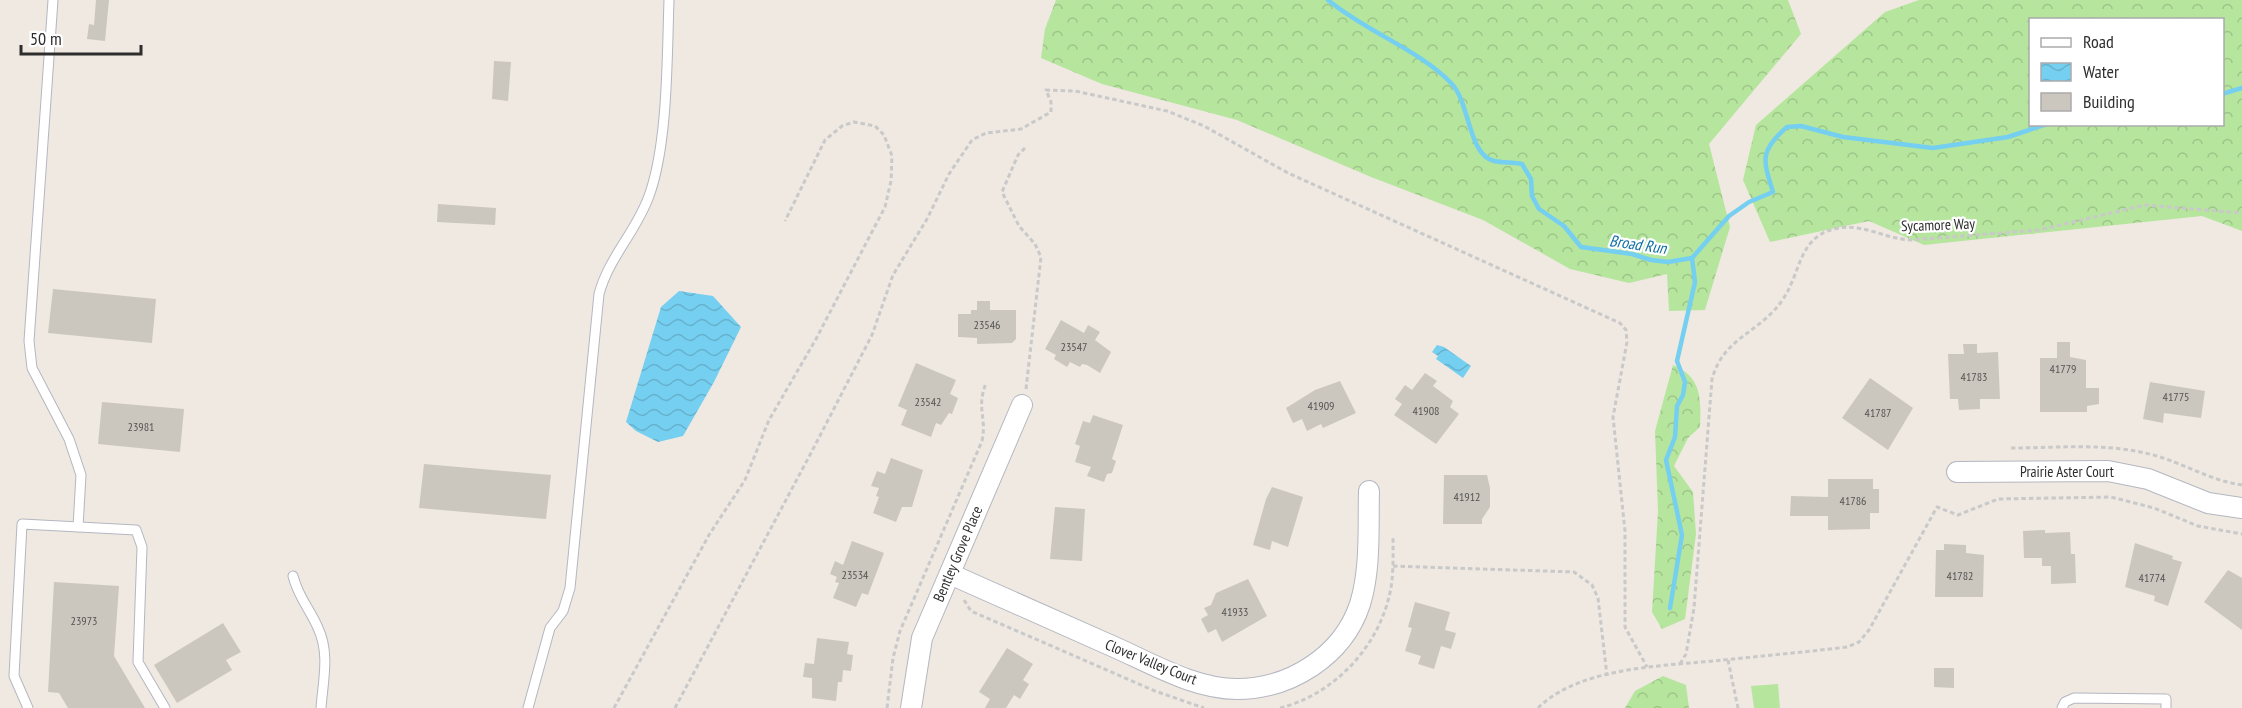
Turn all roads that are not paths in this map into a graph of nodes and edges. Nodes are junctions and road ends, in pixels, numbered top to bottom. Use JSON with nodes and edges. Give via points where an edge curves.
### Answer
{"nodes":[{"id":1,"x":53,"y":0,"type":"edge"},
{"id":2,"x":669,"y":0,"type":"edge"},
{"id":3,"x":1022,"y":405,"type":"road end"},
{"id":4,"x":1957,"y":472,"type":"dead end"},
{"id":5,"x":1369,"y":491,"type":"dead end"},
{"id":6,"x":2242,"y":508,"type":"edge"},
{"id":7,"x":78,"y":527,"type":"junction"},
{"id":8,"x":293,"y":576,"type":"dead end"},
{"id":9,"x":947,"y":581,"type":"junction"},
{"id":10,"x":28,"y":708,"type":"edge"},
{"id":11,"x":165,"y":708,"type":"edge"},
{"id":12,"x":321,"y":708,"type":"edge"},
{"id":13,"x":528,"y":708,"type":"edge"},
{"id":14,"x":911,"y":708,"type":"edge"},
{"id":15,"x":2062,"y":708,"type":"edge"},
{"id":16,"x":2166,"y":708,"type":"edge"}],
"edges":[{"from":1,"to":7,"type":"lane","via":[[29,341],[32,368],[69,439],[81,475]]},
{"from":2,"to":13,"type":"lane","via":[[658,160],[648,197],[610,262],[598,294],[570,588],[563,611],[550,628]]},
{"from":3,"to":9,"type":"street","name":"Bentley Grove Place"},
{"from":4,"to":6,"type":"street","name":"Prairie Aster Court","via":[[2108,471],[2148,479],[2208,503]]},
{"from":5,"to":9,"type":"street","name":"Clover Valley Court","via":[[1365,578],[1360,605],[1345,633],[1325,658],[1303,672],[1258,687],[1220,687],[1193,681]]},
{"from":7,"to":10,"type":"lane","via":[[22,524],[14,676]]},
{"from":7,"to":11,"type":"lane","via":[[136,530],[142,547],[138,662]]},
{"from":8,"to":12,"type":"lane","via":[[297,593],[318,628],[324,647]]},
{"from":9,"to":14,"type":"street","name":"Bentley Grove Place","via":[[922,638]]},
{"from":15,"to":16,"type":"lane","via":[[2074,698],[2166,699]]}]}
